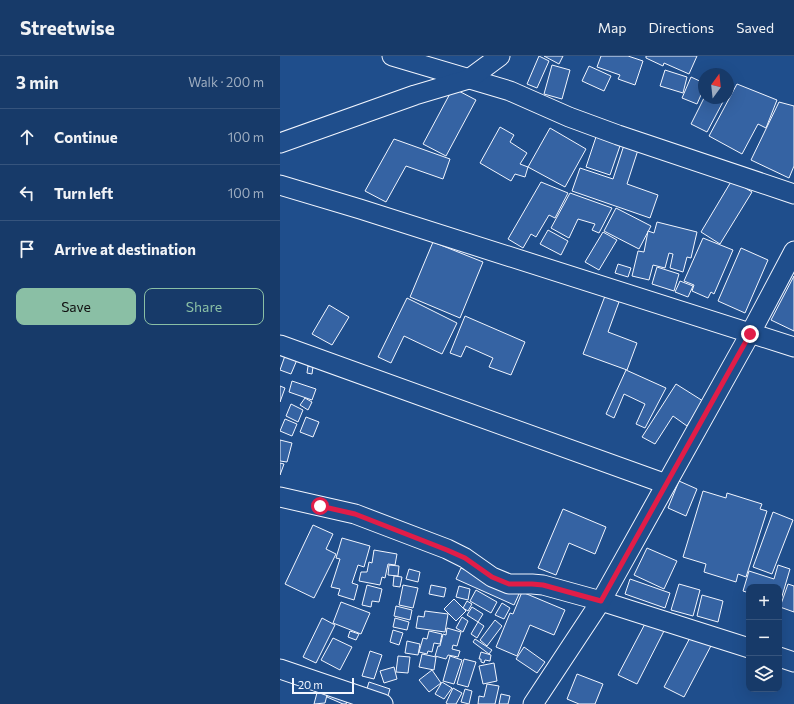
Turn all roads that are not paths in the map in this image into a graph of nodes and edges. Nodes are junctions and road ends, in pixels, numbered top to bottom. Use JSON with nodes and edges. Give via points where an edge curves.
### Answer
{"nodes":[{"id":1,"x":392,"y":56,"type":"edge"},
{"id":2,"x":500,"y":56,"type":"edge"},
{"id":3,"x":468,"y":79,"type":"junction"},
{"id":4,"x":280,"y":143,"type":"edge"},
{"id":5,"x":280,"y":185,"type":"edge"},
{"id":6,"x":794,"y":194,"type":"edge"},
{"id":7,"x":794,"y":251,"type":"edge"},
{"id":8,"x":750,"y":334,"type":"junction"},
{"id":9,"x":280,"y":345,"type":"edge"},
{"id":10,"x":794,"y":347,"type":"edge"},
{"id":11,"x":666,"y":484,"type":"junction"},
{"id":12,"x":280,"y":497,"type":"edge"},
{"id":13,"x":601,"y":601,"type":"junction"},
{"id":14,"x":746,"y":647,"type":"edge"},
{"id":15,"x":782,"y":658,"type":"edge"},
{"id":16,"x":794,"y":662,"type":"edge"},
{"id":17,"x":280,"y":669,"type":"edge"},
{"id":18,"x":383,"y":704,"type":"edge"},
{"id":19,"x":533,"y":704,"type":"edge"}],
"edges":[{"from":1,"to":3,"type":"street"},
{"from":2,"to":3,"type":"street"},
{"from":3,"to":4,"type":"street"},
{"from":3,"to":6,"type":"street","via":[[510,91],[618,135]]},
{"from":5,"to":8,"type":"street"},
{"from":7,"to":8,"type":"street"},
{"from":8,"to":10,"type":"street"},
{"from":8,"to":11,"type":"street"},
{"from":9,"to":11,"type":"street"},
{"from":11,"to":13,"type":"street"},
{"from":12,"to":13,"type":"street","via":[[355,514],[465,558],[492,577],[509,584],[543,585]]},
{"from":13,"to":14,"type":"street"},
{"from":13,"to":19,"type":"street"},
{"from":15,"to":16,"type":"street"},
{"from":17,"to":18,"type":"street"}]}
